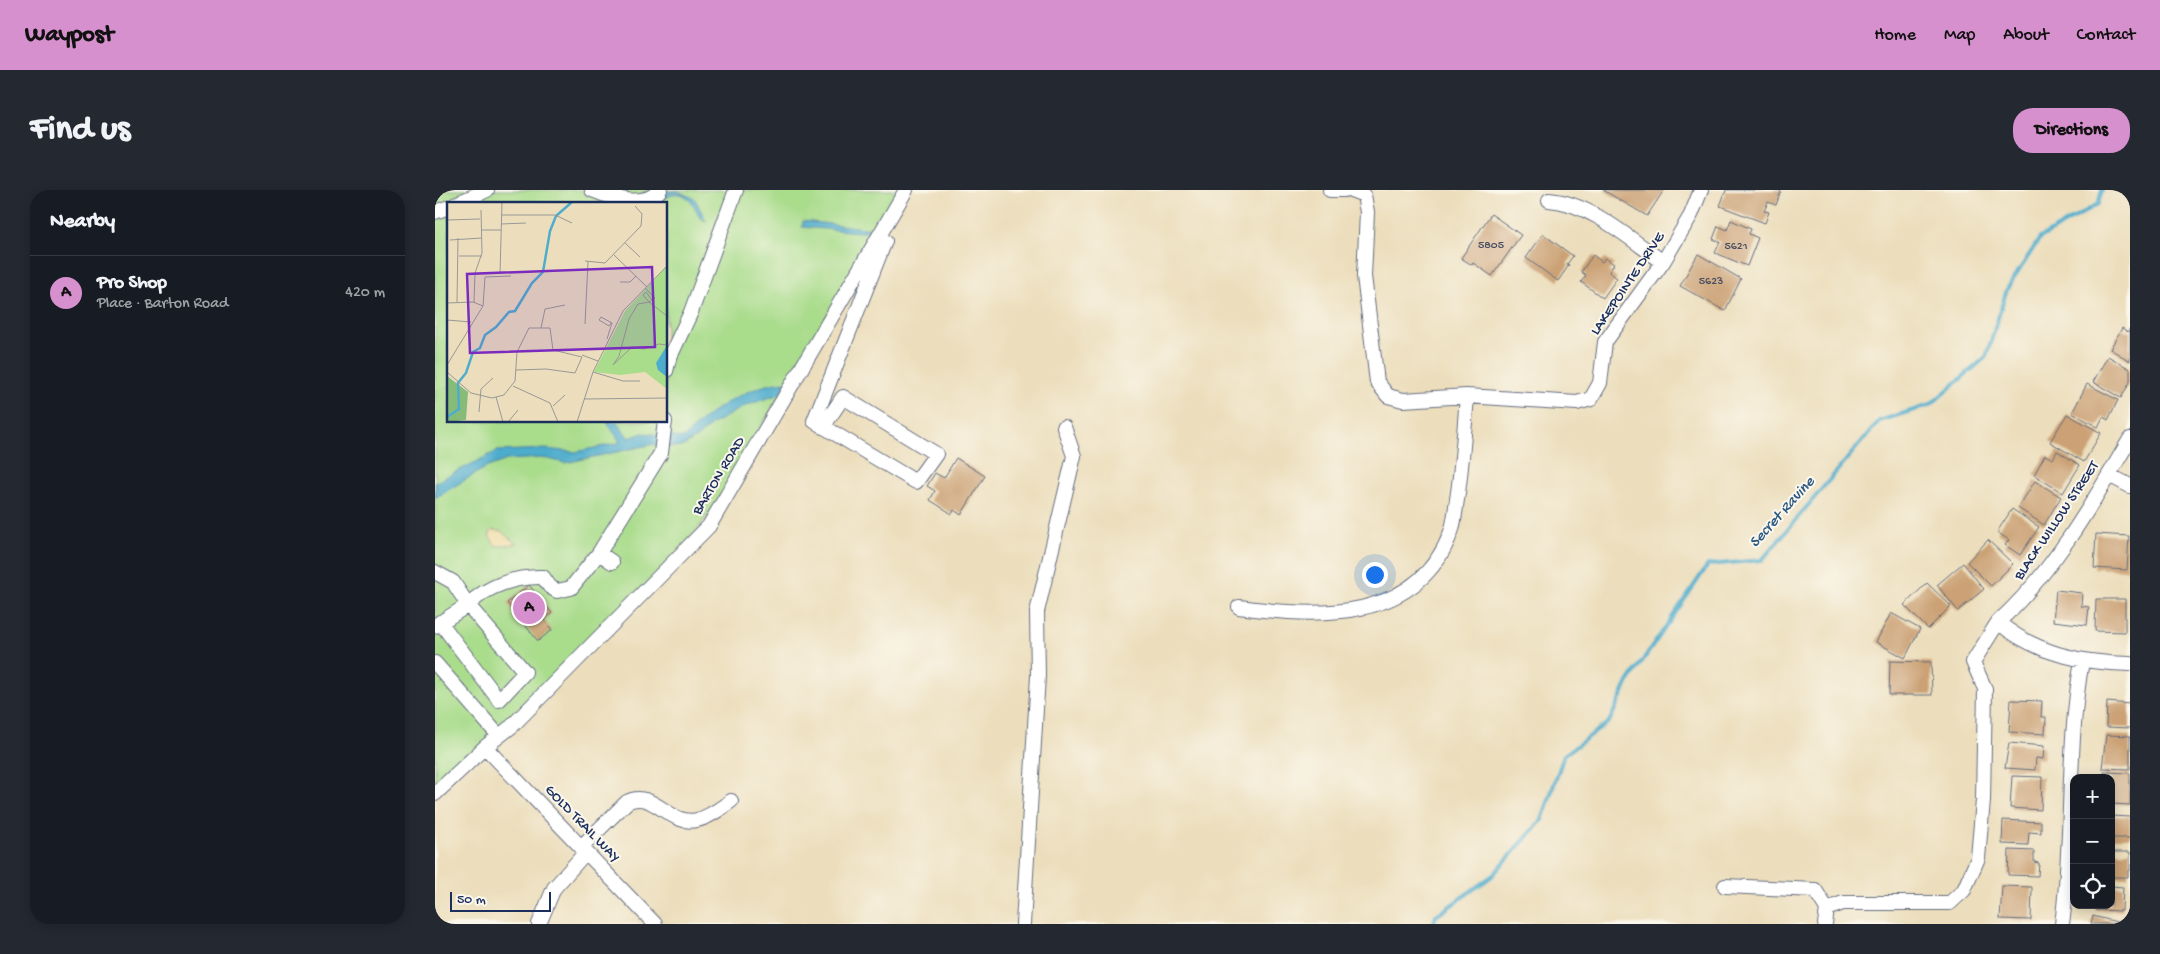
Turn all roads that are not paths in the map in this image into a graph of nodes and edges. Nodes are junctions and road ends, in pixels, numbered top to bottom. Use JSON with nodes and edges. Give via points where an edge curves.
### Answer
{"nodes":[{"id":1,"x":487,"y":190,"type":"edge"},
{"id":2,"x":592,"y":190,"type":"edge"},
{"id":3,"x":660,"y":190,"type":"edge"},
{"id":4,"x":736,"y":190,"type":"edge"},
{"id":5,"x":1330,"y":190,"type":"edge"},
{"id":6,"x":1344,"y":190,"type":"edge"},
{"id":7,"x":1351,"y":190,"type":"edge"},
{"id":8,"x":1701,"y":190,"type":"edge"},
{"id":9,"x":903,"y":196,"type":"edge"},
{"id":10,"x":1549,"y":200,"type":"dead end"},
{"id":11,"x":460,"y":202,"type":"edge"},
{"id":12,"x":447,"y":208,"type":"edge"},
{"id":13,"x":435,"y":212,"type":"edge"},
{"id":14,"x":1663,"y":262,"type":"junction"},
{"id":15,"x":667,"y":367,"type":"edge"},
{"id":16,"x":1467,"y":396,"type":"junction"},
{"id":17,"x":664,"y":427,"type":"edge"},
{"id":18,"x":823,"y":427,"type":"junction"},
{"id":19,"x":1064,"y":427,"type":"dead end"},
{"id":20,"x":2130,"y":439,"type":"edge"},
{"id":21,"x":2109,"y":475,"type":"junction"},
{"id":22,"x":2130,"y":486,"type":"edge"},
{"id":23,"x":599,"y":553,"type":"junction"},
{"id":24,"x":612,"y":562,"type":"dead end"},
{"id":25,"x":435,"y":572,"type":"edge"},
{"id":26,"x":467,"y":605,"type":"junction"},
{"id":27,"x":1239,"y":607,"type":"dead end"},
{"id":28,"x":1998,"y":622,"type":"junction"},
{"id":29,"x":437,"y":624,"type":"edge"},
{"id":30,"x":2082,"y":661,"type":"junction"},
{"id":31,"x":435,"y":663,"type":"edge"},
{"id":32,"x":2130,"y":664,"type":"edge"},
{"id":33,"x":499,"y":700,"type":"junction"},
{"id":34,"x":480,"y":715,"type":"junction"},
{"id":35,"x":499,"y":736,"type":"junction"},
{"id":36,"x":485,"y":747,"type":"junction"},
{"id":37,"x":435,"y":794,"type":"edge"},
{"id":38,"x":731,"y":801,"type":"dead end"},
{"id":39,"x":584,"y":850,"type":"junction"},
{"id":40,"x":1725,"y":886,"type":"dead end"},
{"id":41,"x":1827,"y":909,"type":"junction"},
{"id":42,"x":539,"y":924,"type":"edge"},
{"id":43,"x":655,"y":924,"type":"edge"},
{"id":44,"x":1023,"y":924,"type":"edge"},
{"id":45,"x":1825,"y":924,"type":"edge"},
{"id":46,"x":2062,"y":924,"type":"edge"}],
"edges":[{"from":1,"to":11,"type":"street"},
{"from":2,"to":3,"type":"street","via":[[616,198],[640,200],[653,197]]},
{"from":4,"to":15,"type":"street","via":[[709,267]]},
{"from":5,"to":6,"type":"street"},
{"from":7,"to":16,"type":"street","via":[[1363,196],[1367,212],[1364,276],[1377,382],[1388,396],[1403,400]]},
{"from":8,"to":14,"type":"street","name":"LAKEPOINTE DRIVE","via":[[1691,215]]},
{"from":9,"to":18,"type":"street","via":[[814,421]]},
{"from":9,"to":35,"type":"street","name":"BARTON ROAD","via":[[709,526]]},
{"from":10,"to":14,"type":"street","via":[[1575,204],[1590,212]]},
{"from":12,"to":13,"type":"street"},
{"from":14,"to":16,"type":"street","name":"LAKEPOINTE DRIVE","via":[[1605,342],[1599,383],[1591,398],[1577,404]]},
{"from":16,"to":27,"type":"street","via":[[1452,532],[1424,576],[1403,594],[1356,610],[1286,613]]},
{"from":17,"to":23,"type":"street","via":[[663,448]]},
{"from":18,"to":18,"type":"street","via":[[916,482],[936,454],[843,397]]},
{"from":19,"to":44,"type":"street","via":[[1074,456],[1037,612],[1038,676]]},
{"from":20,"to":21,"type":"street","name":"BLACK WILLOW STREET"},
{"from":21,"to":22,"type":"street"},
{"from":21,"to":28,"type":"street","name":"BLACK WILLOW STREET","via":[[2050,565]]},
{"from":23,"to":24,"type":"street"},
{"from":23,"to":26,"type":"street","via":[[571,588],[562,592],[537,576],[489,588]]},
{"from":25,"to":26,"type":"street","via":[[453,582]]},
{"from":26,"to":29,"type":"street"},
{"from":26,"to":33,"type":"street","via":[[525,672]]},
{"from":28,"to":30,"type":"street","via":[[2030,644]]},
{"from":28,"to":41,"type":"street","name":"BLACK WILLOW STREET","via":[[1973,662],[1985,689],[1983,800],[1978,858],[1964,890],[1950,904],[1843,903]]},
{"from":29,"to":33,"type":"street"},
{"from":30,"to":32,"type":"street"},
{"from":30,"to":46,"type":"street","via":[[2075,720],[2068,879]]},
{"from":31,"to":34,"type":"street"},
{"from":33,"to":34,"type":"street"},
{"from":34,"to":35,"type":"street"},
{"from":35,"to":36,"type":"street","name":"BARTON ROAD"},
{"from":36,"to":37,"type":"street","name":"BARTON ROAD"},
{"from":36,"to":39,"type":"street","name":"GOLD TRAIL WAY"},
{"from":38,"to":39,"type":"street","via":[[709,816],[687,822],[669,816],[643,798],[635,798],[627,802]]},
{"from":39,"to":42,"type":"street","via":[[554,888]]},
{"from":39,"to":43,"type":"street","name":"GOLD TRAIL WAY"},
{"from":40,"to":41,"type":"street","via":[[1815,890]]},
{"from":41,"to":45,"type":"street"}]}
